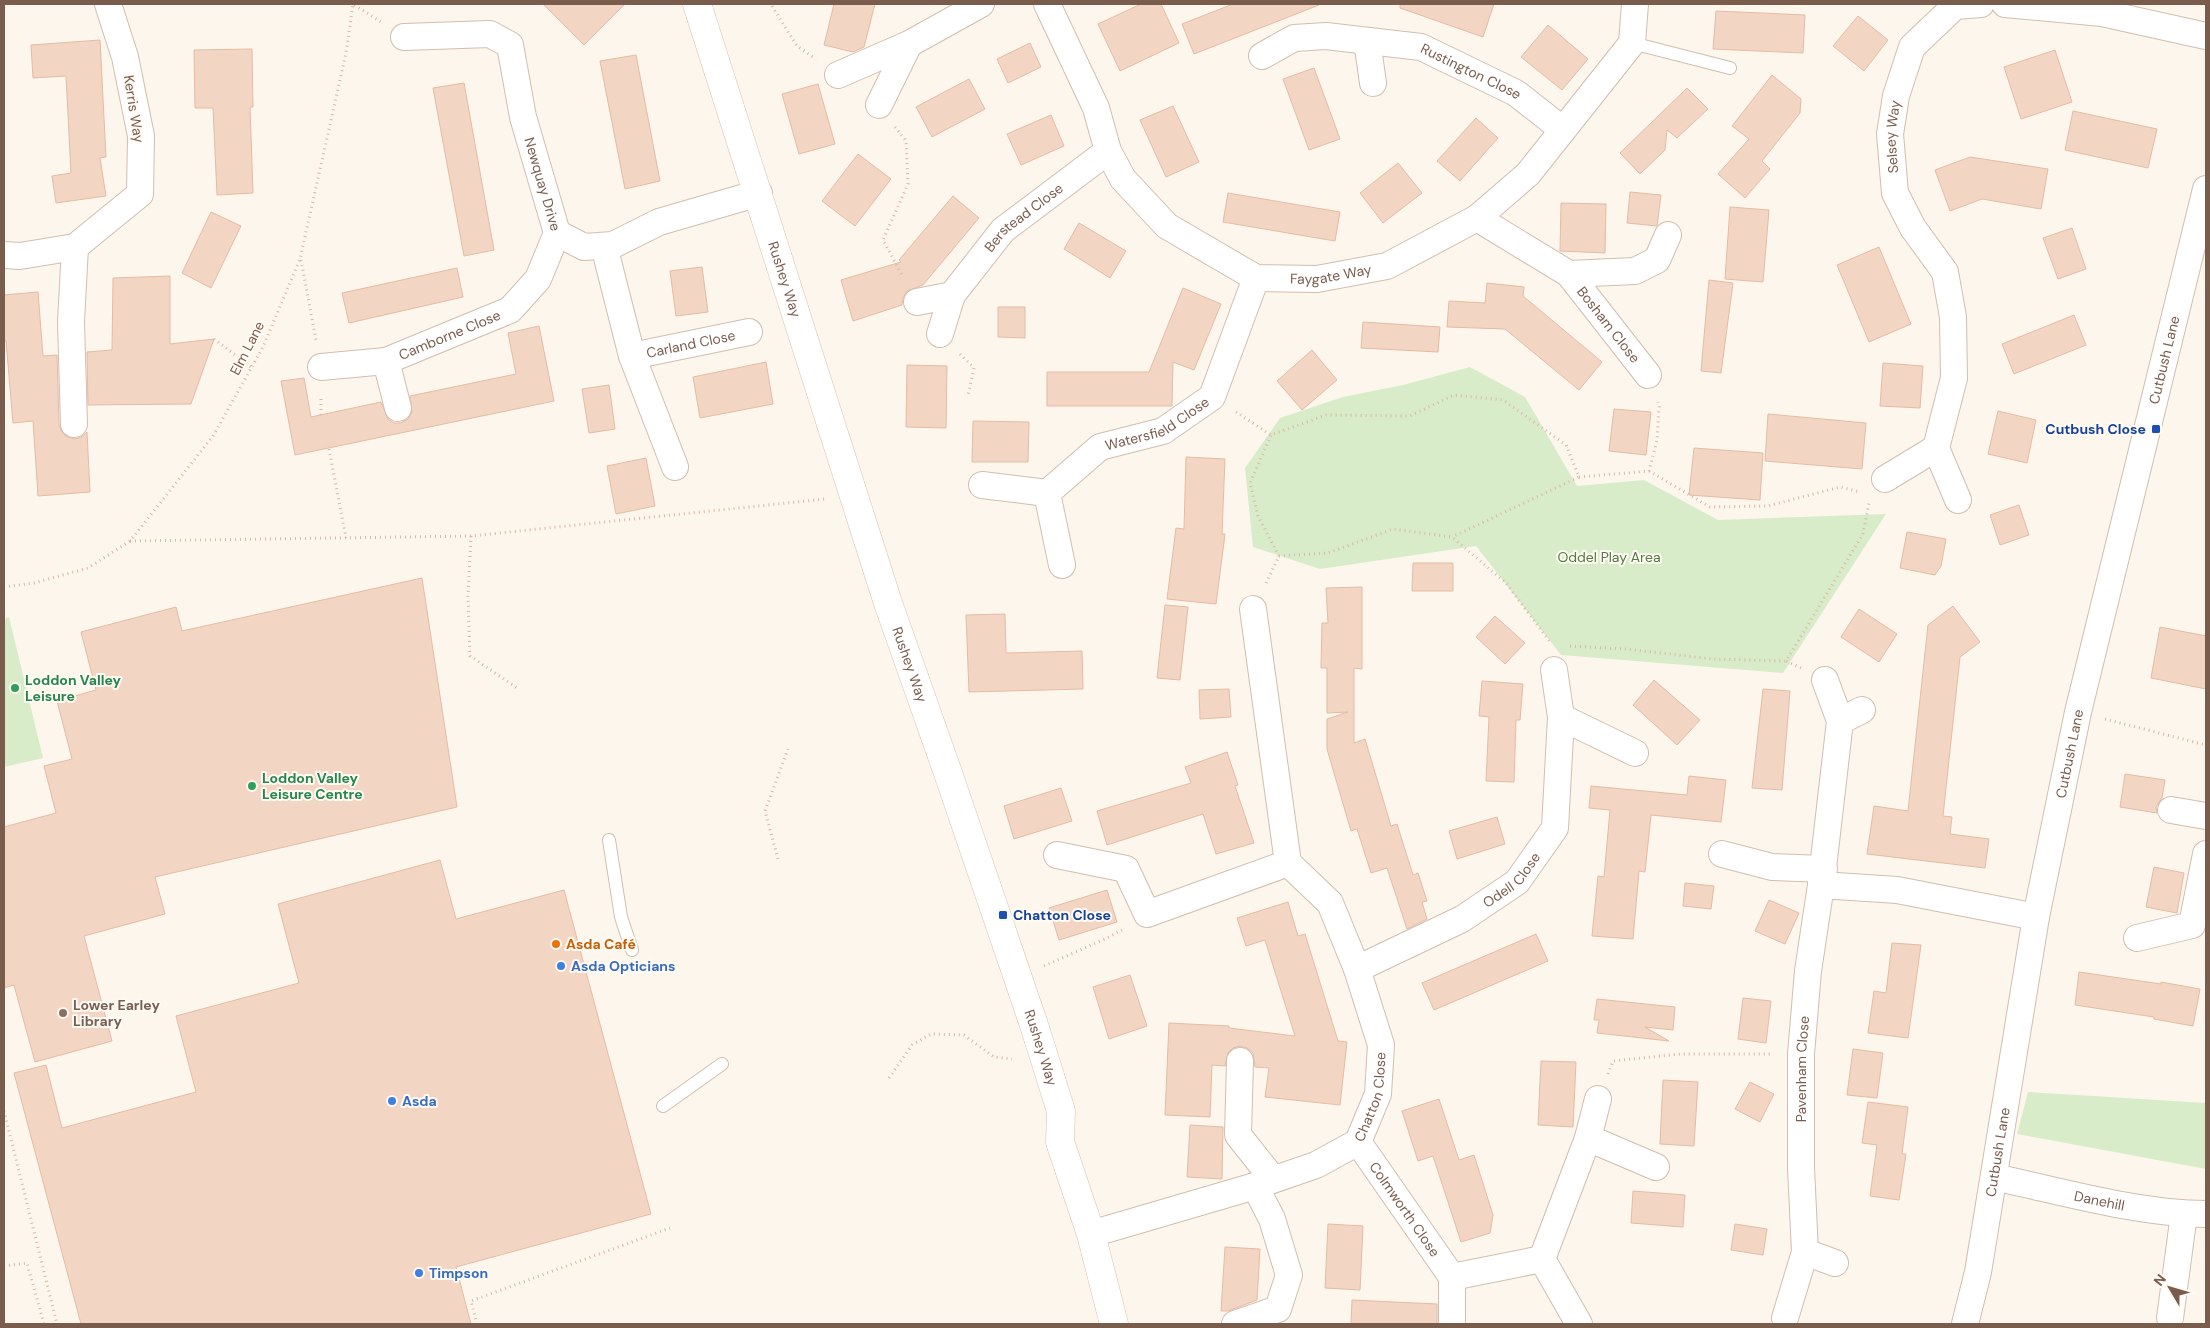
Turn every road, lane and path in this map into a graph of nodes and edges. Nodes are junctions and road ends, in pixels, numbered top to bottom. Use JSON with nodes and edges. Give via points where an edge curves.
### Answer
{"nodes":[{"id":1,"x":108,"y":4,"type":"edge"},
{"id":2,"x":353,"y":4,"type":"edge"},
{"id":3,"x":697,"y":4,"type":"edge"},
{"id":4,"x":981,"y":4,"type":"edge"},
{"id":5,"x":1047,"y":4,"type":"edge"},
{"id":6,"x":1635,"y":4,"type":"edge"},
{"id":7,"x":1981,"y":4,"type":"edge"},
{"id":8,"x":2005,"y":4,"type":"edge"},
{"id":9,"x":1955,"y":5,"type":"edge"},
{"id":10,"x":772,"y":6,"type":"dead end"},
{"id":11,"x":2206,"y":36,"type":"edge"},
{"id":12,"x":404,"y":37,"type":"dead end"},
{"id":13,"x":1367,"y":41,"type":"junction"},
{"id":14,"x":1632,"y":43,"type":"junction"},
{"id":15,"x":909,"y":44,"type":"junction"},
{"id":16,"x":1262,"y":56,"type":"dead end"},
{"id":17,"x":1730,"y":68,"type":"dead end"},
{"id":18,"x":838,"y":74,"type":"joint"},
{"id":19,"x":1373,"y":83,"type":"dead end"},
{"id":20,"x":879,"y":105,"type":"joint"},
{"id":21,"x":1563,"y":130,"type":"junction"},
{"id":22,"x":1108,"y":150,"type":"junction"},
{"id":23,"x":2206,"y":189,"type":"edge"},
{"id":24,"x":759,"y":193,"type":"junction"},
{"id":25,"x":1477,"y":218,"type":"junction"},
{"id":26,"x":2202,"y":225,"type":"edge"},
{"id":27,"x":557,"y":233,"type":"junction"},
{"id":28,"x":1668,"y":235,"type":"dead end"},
{"id":29,"x":604,"y":246,"type":"junction"},
{"id":30,"x":75,"y":247,"type":"junction"},
{"id":31,"x":4,"y":255,"type":"edge"},
{"id":32,"x":1569,"y":274,"type":"junction"},
{"id":33,"x":1256,"y":278,"type":"junction"},
{"id":34,"x":952,"y":295,"type":"junction"},
{"id":35,"x":916,"y":302,"type":"joint"},
{"id":36,"x":749,"y":332,"type":"dead end"},
{"id":37,"x":940,"y":334,"type":"joint"},
{"id":38,"x":214,"y":339,"type":"dead end"},
{"id":39,"x":632,"y":356,"type":"junction"},
{"id":40,"x":386,"y":362,"type":"junction"},
{"id":41,"x":251,"y":367,"type":"junction"},
{"id":42,"x":321,"y":368,"type":"dead end"},
{"id":43,"x":1648,"y":375,"type":"joint"},
{"id":44,"x":968,"y":395,"type":"dead end"},
{"id":45,"x":1212,"y":397,"type":"junction"},
{"id":46,"x":398,"y":408,"type":"dead end"},
{"id":47,"x":74,"y":424,"type":"dead end"},
{"id":48,"x":1271,"y":435,"type":"junction"},
{"id":49,"x":329,"y":448,"type":"dead end"},
{"id":50,"x":1936,"y":448,"type":"junction"},
{"id":51,"x":675,"y":467,"type":"dead end"},
{"id":52,"x":1649,"y":471,"type":"junction"},
{"id":53,"x":1579,"y":477,"type":"junction"},
{"id":54,"x":982,"y":485,"type":"dead end"},
{"id":55,"x":1878,"y":487,"type":"junction"},
{"id":56,"x":1047,"y":493,"type":"junction"},
{"id":57,"x":853,"y":496,"type":"junction"},
{"id":58,"x":1958,"y":500,"type":"dead end"},
{"id":59,"x":471,"y":536,"type":"junction"},
{"id":60,"x":1452,"y":537,"type":"junction"},
{"id":61,"x":346,"y":538,"type":"junction"},
{"id":62,"x":130,"y":541,"type":"junction"},
{"id":63,"x":1279,"y":556,"type":"junction"},
{"id":64,"x":1062,"y":565,"type":"dead end"},
{"id":65,"x":4,"y":587,"type":"edge"},
{"id":66,"x":1253,"y":610,"type":"joint"},
{"id":67,"x":1553,"y":657,"type":"junction"},
{"id":68,"x":1786,"y":661,"type":"junction"},
{"id":69,"x":1825,"y":680,"type":"joint"},
{"id":70,"x":517,"y":688,"type":"dead end"},
{"id":71,"x":2078,"y":712,"type":"junction"},
{"id":72,"x":1561,"y":717,"type":"junction"},
{"id":73,"x":2206,"y":745,"type":"edge"},
{"id":74,"x":788,"y":749,"type":"dead end"},
{"id":75,"x":1635,"y":753,"type":"dead end"},
{"id":76,"x":2171,"y":810,"type":"dead end"},
{"id":77,"x":2206,"y":816,"type":"edge"},
{"id":78,"x":609,"y":840,"type":"dead end"},
{"id":79,"x":1722,"y":854,"type":"dead end"},
{"id":80,"x":2206,"y":854,"type":"edge"},
{"id":81,"x":1057,"y":855,"type":"dead end"},
{"id":82,"x":778,"y":859,"type":"dead end"},
{"id":83,"x":1288,"y":863,"type":"junction"},
{"id":84,"x":1822,"y":877,"type":"junction"},
{"id":85,"x":1148,"y":914,"type":"junction"},
{"id":86,"x":2036,"y":916,"type":"junction"},
{"id":87,"x":2137,"y":938,"type":"dead end"},
{"id":88,"x":632,"y":950,"type":"dead end"},
{"id":89,"x":1044,"y":966,"type":"dead end"},
{"id":90,"x":1357,"y":969,"type":"junction"},
{"id":91,"x":1801,"y":1054,"type":"junction"},
{"id":92,"x":1012,"y":1059,"type":"dead end"},
{"id":93,"x":1240,"y":1061,"type":"dead end"},
{"id":94,"x":722,"y":1064,"type":"dead end"},
{"id":95,"x":889,"y":1078,"type":"dead end"},
{"id":96,"x":1598,"y":1100,"type":"joint"},
{"id":97,"x":663,"y":1106,"type":"dead end"},
{"id":98,"x":4,"y":1111,"type":"edge"},
{"id":99,"x":1588,"y":1138,"type":"junction"},
{"id":100,"x":1358,"y":1142,"type":"junction"},
{"id":101,"x":1656,"y":1167,"type":"dead end"},
{"id":102,"x":1994,"y":1177,"type":"junction"},
{"id":103,"x":1264,"y":1182,"type":"junction"},
{"id":104,"x":2195,"y":1214,"type":"edge"},
{"id":105,"x":670,"y":1228,"type":"dead end"},
{"id":106,"x":1091,"y":1234,"type":"junction"},
{"id":107,"x":1805,"y":1252,"type":"junction"},
{"id":108,"x":1542,"y":1259,"type":"junction"},
{"id":109,"x":1835,"y":1263,"type":"dead end"},
{"id":110,"x":4,"y":1266,"type":"edge"},
{"id":111,"x":1452,"y":1277,"type":"junction"},
{"id":112,"x":2170,"y":1318,"type":"dead end"},
{"id":113,"x":1780,"y":1322,"type":"edge"},
{"id":114,"x":44,"y":1324,"type":"edge"},
{"id":115,"x":57,"y":1324,"type":"edge"},
{"id":116,"x":477,"y":1324,"type":"edge"},
{"id":117,"x":1114,"y":1324,"type":"edge"},
{"id":118,"x":1235,"y":1324,"type":"edge"},
{"id":119,"x":1452,"y":1324,"type":"edge"},
{"id":120,"x":1579,"y":1324,"type":"edge"},
{"id":121,"x":1965,"y":1324,"type":"edge"}],
"edges":[{"from":1,"to":30,"type":"street","name":"Kerris Way","via":[[125,57],[141,136],[140,194]]},
{"from":2,"to":41,"type":"path","name":"Elm Lane","via":[[346,53],[300,259],[263,347]]},
{"from":3,"to":24,"type":"street","name":"Rushey Way"},
{"from":4,"to":15,"type":"street"},
{"from":5,"to":22,"type":"street","name":"Faygate Way","via":[[1096,108]]},
{"from":6,"to":14,"type":"street"},
{"from":7,"to":9,"type":"street","name":"Selsey Way"},
{"from":8,"to":11,"type":"street","via":[[2102,13]]},
{"from":9,"to":50,"type":"street","name":"Selsey Way","via":[[1912,48],[1896,96],[1890,134],[1895,193],[1913,228],[1945,272],[1953,317],[1954,378]]},
{"from":10,"to":18,"type":"path","via":[[797,46]]},
{"from":12,"to":27,"type":"street","name":"Newquay Drive","via":[[490,34],[510,45],[523,117]]},
{"from":13,"to":16,"type":"street","name":"Rustington Close","via":[[1326,36],[1294,38]]},
{"from":13,"to":19,"type":"street"},
{"from":13,"to":21,"type":"street","name":"Rustington Close","via":[[1421,47],[1516,93]]},
{"from":14,"to":17,"type":"lane"},
{"from":14,"to":21,"type":"street","name":"Faygate Way"},
{"from":15,"to":18,"type":"street"},
{"from":15,"to":20,"type":"street"},
{"from":20,"to":35,"type":"path","via":[[906,141],[908,184],[883,240]]},
{"from":21,"to":25,"type":"street","name":"Faygate Way","via":[[1528,174]]},
{"from":22,"to":33,"type":"street","name":"Faygate Way","via":[[1123,179],[1167,226]]},
{"from":22,"to":34,"type":"street","name":"Berstead Close","via":[[1003,230]]},
{"from":23,"to":26,"type":"street","name":"Cutbush Lane"},
{"from":24,"to":29,"type":"street","name":"Newquay Drive","via":[[659,222],[613,245]]},
{"from":24,"to":57,"type":"street","name":"Rushey Way"},
{"from":25,"to":32,"type":"street","name":"Bosham Close"},
{"from":25,"to":33,"type":"street","name":"Faygate Way","via":[[1387,266],[1317,279]]},
{"from":26,"to":71,"type":"street","name":"Cutbush Lane"},
{"from":27,"to":29,"type":"street","name":"Newquay Drive","via":[[584,247]]},
{"from":27,"to":40,"type":"street","name":"Camborne Close","via":[[538,279],[510,310]]},
{"from":28,"to":32,"type":"street","name":"Bosham Close","via":[[1657,260],[1635,271]]},
{"from":29,"to":39,"type":"street","name":"Carland Close"},
{"from":30,"to":31,"type":"street","name":"Kerris Way","via":[[20,256]]},
{"from":30,"to":47,"type":"street","via":[[71,322]]},
{"from":32,"to":43,"type":"street","name":"Bosham Close"},
{"from":33,"to":45,"type":"street","name":"Watersfield Close"},
{"from":34,"to":35,"type":"street"},
{"from":34,"to":37,"type":"street","name":"Berstead Close"},
{"from":36,"to":39,"type":"street","name":"Carland Close"},
{"from":37,"to":44,"type":"path","via":[[974,368]]},
{"from":38,"to":41,"type":"path"},
{"from":39,"to":51,"type":"street","name":"Carland Close"},
{"from":40,"to":42,"type":"street","name":"Camborne Close"},
{"from":40,"to":46,"type":"street","name":"Camborne Close"},
{"from":41,"to":62,"type":"path","name":"Elm Lane","via":[[213,436]]},
{"from":43,"to":52,"type":"path","via":[[1660,407],[1657,440]]},
{"from":45,"to":48,"type":"path"},
{"from":45,"to":56,"type":"street","name":"Watersfield Close","via":[[1162,432],[1100,447]]},
{"from":48,"to":53,"type":"path","via":[[1326,415],[1410,416],[1454,395],[1503,400],[1566,446]]},
{"from":48,"to":63,"type":"path","via":[[1250,483],[1258,516]]},
{"from":49,"to":61,"type":"path"},
{"from":50,"to":55,"type":"street"},
{"from":50,"to":58,"type":"street"},
{"from":52,"to":53,"type":"path"},
{"from":52,"to":55,"type":"path","via":[[1710,508],[1768,506],[1840,487]]},
{"from":53,"to":60,"type":"path"},
{"from":54,"to":56,"type":"street"},
{"from":55,"to":68,"type":"path","via":[[1863,534]]},
{"from":56,"to":64,"type":"street"},
{"from":57,"to":59,"type":"path"},
{"from":57,"to":106,"type":"street","name":"Rushey Way","via":[[1034,1025],[1061,1111],[1060,1142]]},
{"from":59,"to":61,"type":"path"},
{"from":59,"to":70,"type":"path","via":[[470,656]]},
{"from":60,"to":63,"type":"path","via":[[1393,528],[1328,553]]},
{"from":60,"to":67,"type":"path","via":[[1506,583]]},
{"from":61,"to":62,"type":"path"},
{"from":62,"to":65,"type":"path","name":"Elm Lane","via":[[88,568],[34,584]]},
{"from":63,"to":66,"type":"path"},
{"from":66,"to":83,"type":"street"},
{"from":67,"to":68,"type":"path","via":[[1626,649],[1713,659]]},
{"from":67,"to":72,"type":"street","name":"Odell Close"},
{"from":68,"to":69,"type":"path"},
{"from":69,"to":84,"type":"street","name":"Pavenham Close","via":[[1851,715]]},
{"from":71,"to":73,"type":"path"},
{"from":71,"to":86,"type":"street","name":"Cutbush Lane"},
{"from":72,"to":75,"type":"street"},
{"from":72,"to":90,"type":"street","name":"Odell Close","via":[[1555,828],[1517,882],[1462,919]]},
{"from":74,"to":82,"type":"path","via":[[764,811]]},
{"from":76,"to":77,"type":"street"},
{"from":78,"to":88,"type":"lane","via":[[621,917]]},
{"from":79,"to":84,"type":"street"},
{"from":80,"to":87,"type":"street","via":[[2192,925]]},
{"from":81,"to":85,"type":"street","via":[[1126,870]]},
{"from":83,"to":85,"type":"street"},
{"from":83,"to":90,"type":"street","name":"Chatton Close","via":[[1330,903]]},
{"from":84,"to":86,"type":"street"},
{"from":84,"to":91,"type":"street","name":"Pavenham Close","via":[[1808,971]]},
{"from":85,"to":89,"type":"path","via":[[1108,938]]},
{"from":86,"to":102,"type":"street","name":"Cutbush Lane"},
{"from":90,"to":100,"type":"street","name":"Chatton Close","via":[[1381,1045],[1378,1094]]},
{"from":91,"to":96,"type":"path","via":[[1680,1054],[1613,1061]]},
{"from":91,"to":107,"type":"street","name":"Pavenham Close"},
{"from":92,"to":95,"type":"path","via":[[994,1056],[964,1035],[931,1034],[912,1045]]},
{"from":93,"to":103,"type":"street","via":[[1238,1135]]},
{"from":94,"to":97,"type":"lane"},
{"from":96,"to":99,"type":"street"},
{"from":98,"to":115,"type":"path"},
{"from":99,"to":101,"type":"street"},
{"from":99,"to":108,"type":"street"},
{"from":100,"to":103,"type":"street","name":"Chatton Close","via":[[1316,1165]]},
{"from":100,"to":111,"type":"street","name":"Colmworth Close"},
{"from":102,"to":104,"type":"street","name":"Danehill","via":[[2107,1201]]},
{"from":102,"to":121,"type":"street","name":"Cutbush Lane","via":[[1978,1272]]},
{"from":103,"to":106,"type":"street","name":"Chatton Close"},
{"from":103,"to":118,"type":"street","via":[[1289,1274],[1278,1309]]},
{"from":104,"to":112,"type":"street"},
{"from":105,"to":116,"type":"path","via":[[470,1301]]},
{"from":106,"to":117,"type":"street","name":"Rushey Way"},
{"from":107,"to":109,"type":"street"},
{"from":107,"to":113,"type":"street","name":"Pavenham Close"},
{"from":108,"to":111,"type":"street"},
{"from":108,"to":120,"type":"street"},
{"from":110,"to":114,"type":"path","via":[[26,1263]]},
{"from":111,"to":119,"type":"street"}]}
